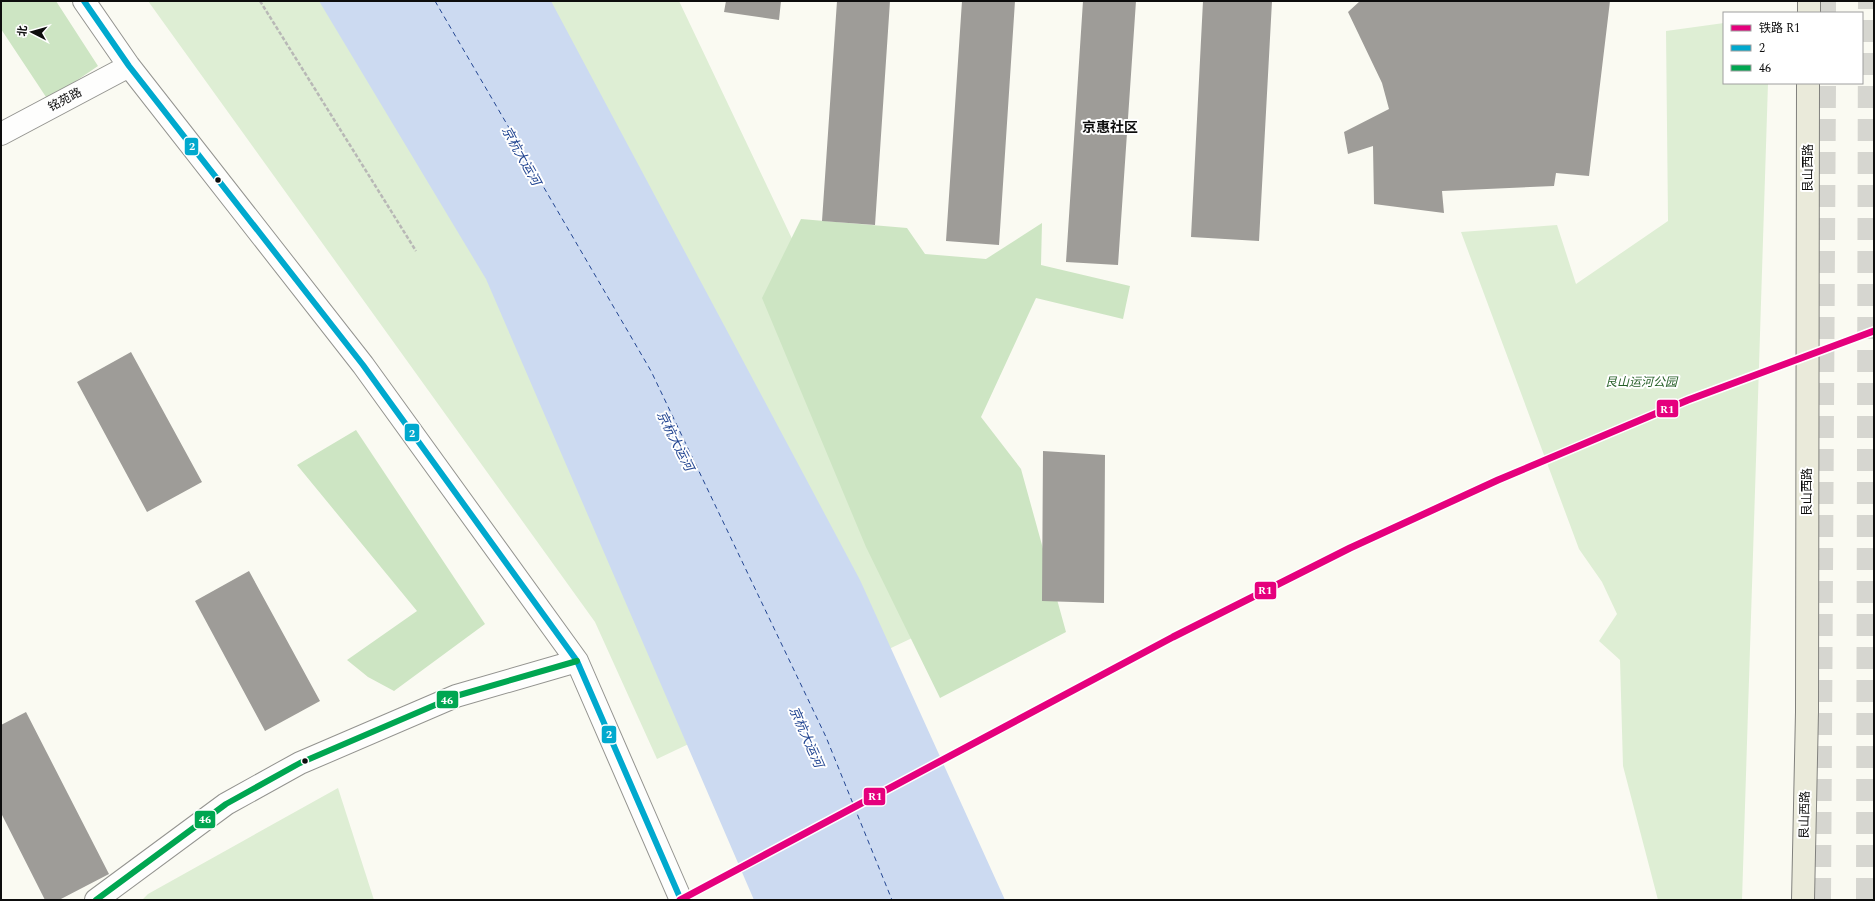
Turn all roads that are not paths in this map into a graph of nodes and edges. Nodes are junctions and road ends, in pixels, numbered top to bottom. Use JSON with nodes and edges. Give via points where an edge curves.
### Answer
{"nodes":[{"id":1,"x":84,"y":1,"type":"edge"},
{"id":2,"x":1809,"y":1,"type":"edge"},
{"id":3,"x":1808,"y":12,"type":"edge"},
{"id":4,"x":129,"y":66,"type":"junction"},
{"id":5,"x":1808,"y":84,"type":"edge"},
{"id":6,"x":1,"y":134,"type":"edge"},
{"id":7,"x":576,"y":661,"type":"junction"},
{"id":8,"x":96,"y":900,"type":"edge"},
{"id":9,"x":681,"y":900,"type":"edge"},
{"id":10,"x":1803,"y":900,"type":"edge"}],
"edges":[{"from":1,"to":4,"type":"street"},
{"from":2,"to":3,"type":"main road"},
{"from":4,"to":6,"type":"street","name":"铭苑路"},
{"from":4,"to":7,"type":"street","via":[[364,365]]},
{"from":5,"to":10,"type":"main road","name":"艮山西路","via":[[1807,704]]},
{"from":7,"to":8,"type":"street","via":[[456,696],[300,763],[226,804]]},
{"from":7,"to":9,"type":"street"}]}
